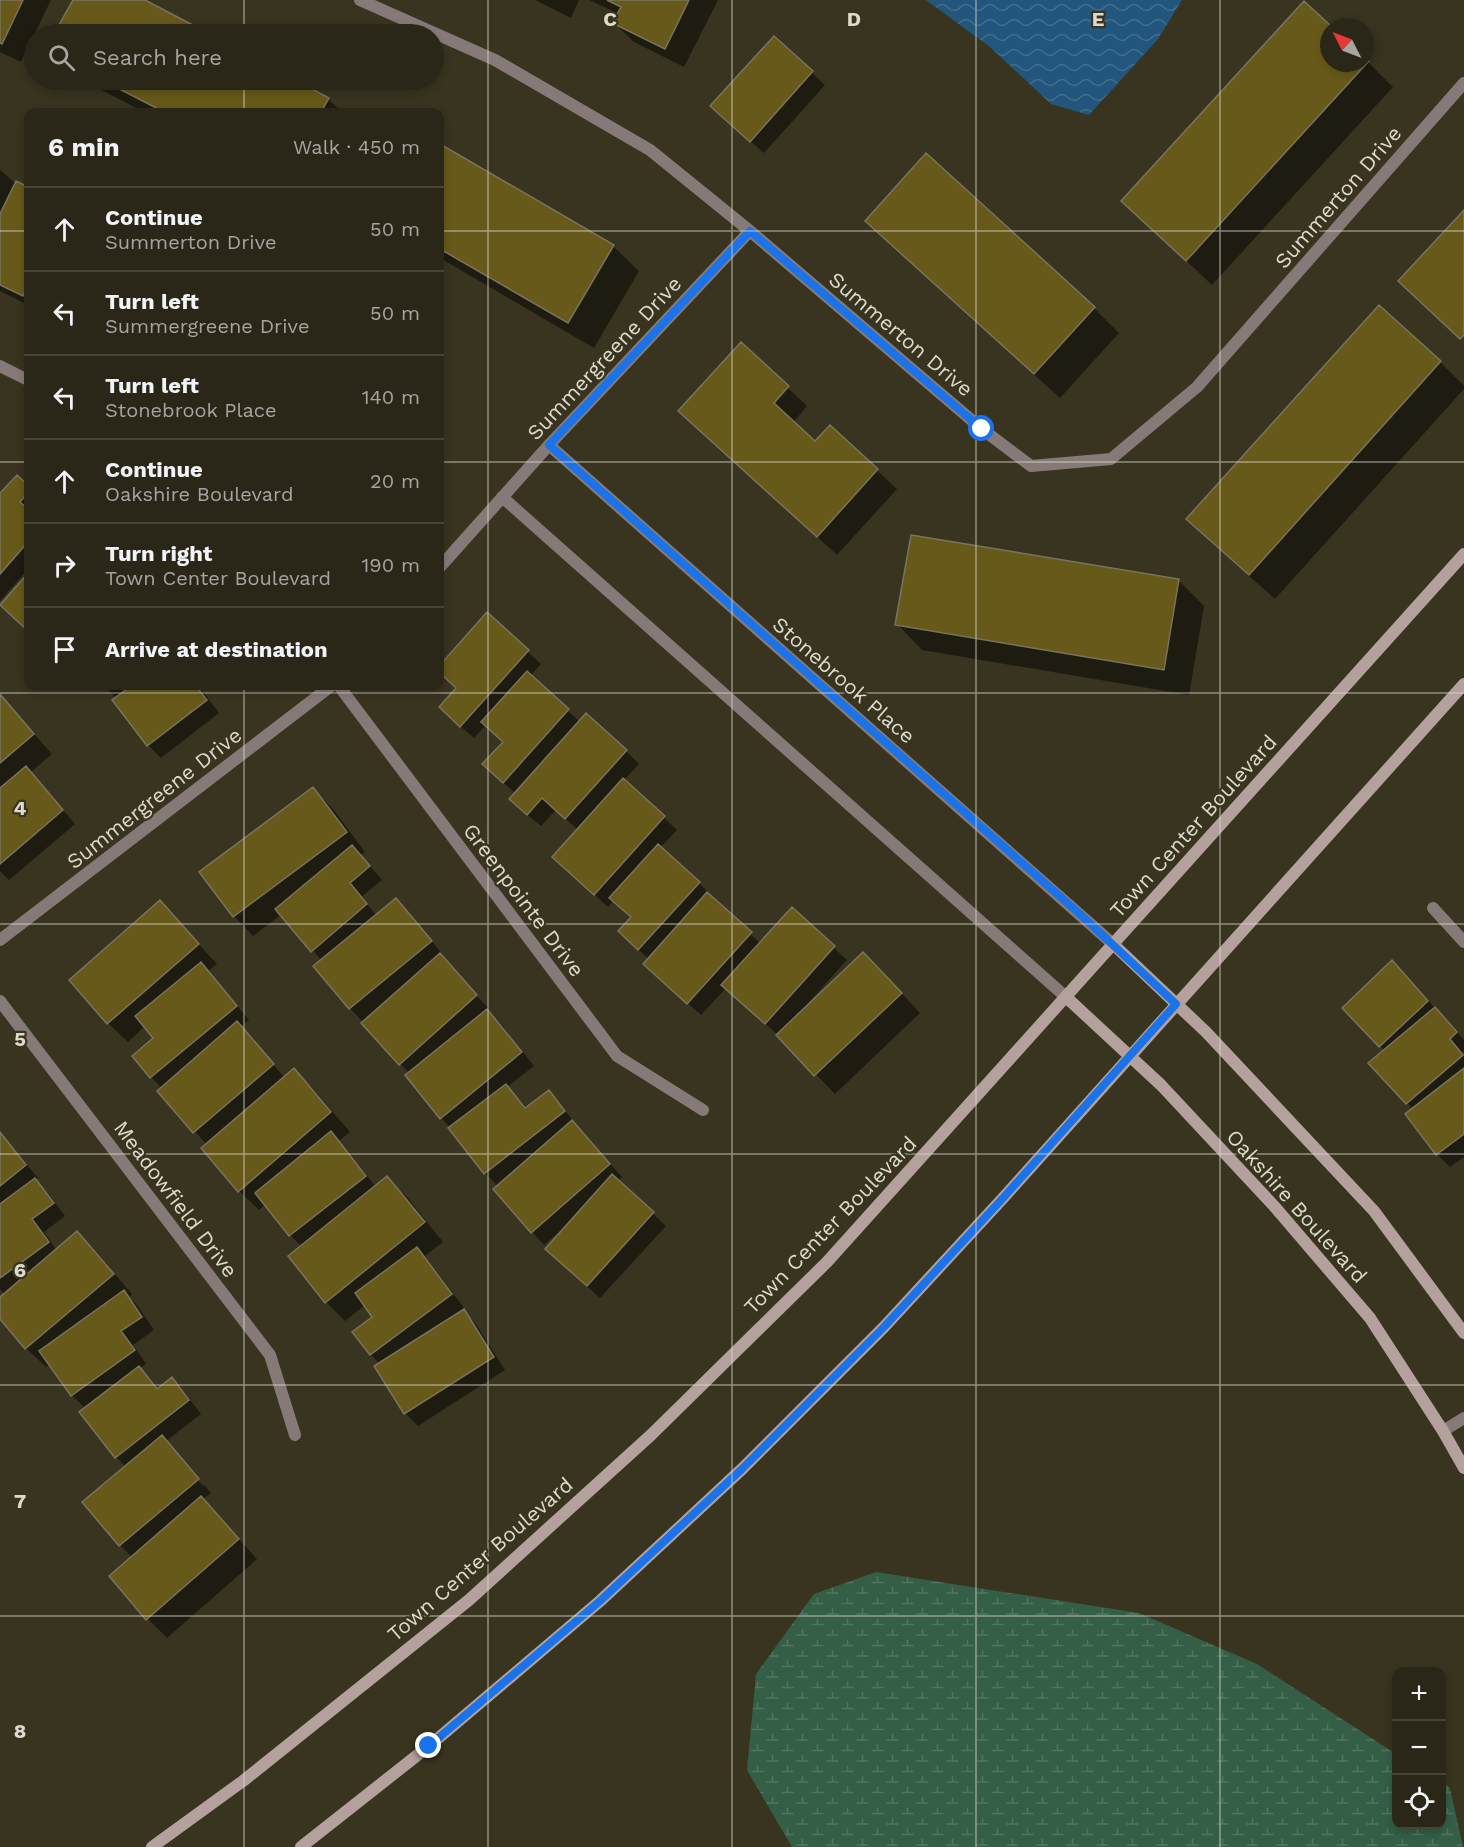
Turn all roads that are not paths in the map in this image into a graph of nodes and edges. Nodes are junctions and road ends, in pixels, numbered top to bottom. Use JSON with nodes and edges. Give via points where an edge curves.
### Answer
{"nodes":[{"id":1,"x":360,"y":0,"type":"edge"},
{"id":2,"x":414,"y":24,"type":"edge"},
{"id":3,"x":444,"y":37,"type":"edge"},
{"id":4,"x":1464,"y":83,"type":"edge"},
{"id":5,"x":750,"y":231,"type":"junction"},
{"id":6,"x":0,"y":366,"type":"edge"},
{"id":7,"x":24,"y":378,"type":"edge"},
{"id":8,"x":549,"y":445,"type":"junction"},
{"id":9,"x":502,"y":497,"type":"junction"},
{"id":10,"x":1464,"y":554,"type":"edge"},
{"id":11,"x":444,"y":562,"type":"edge"},
{"id":12,"x":1464,"y":684,"type":"edge"},
{"id":13,"x":326,"y":690,"type":"edge"},
{"id":14,"x":342,"y":690,"type":"edge"},
{"id":15,"x":1434,"y":909,"type":"dead end"},
{"id":16,"x":0,"y":940,"type":"edge"},
{"id":17,"x":1464,"y":942,"type":"edge"},
{"id":18,"x":1113,"y":944,"type":"junction"},
{"id":19,"x":1066,"y":996,"type":"junction"},
{"id":20,"x":0,"y":1001,"type":"edge"},
{"id":21,"x":1176,"y":1004,"type":"junction"},
{"id":22,"x":1130,"y":1057,"type":"junction"},
{"id":23,"x":704,"y":1110,"type":"dead end"},
{"id":24,"x":1464,"y":1334,"type":"edge"},
{"id":25,"x":1464,"y":1418,"type":"edge"},
{"id":26,"x":1443,"y":1431,"type":"junction"},
{"id":27,"x":295,"y":1435,"type":"dead end"},
{"id":28,"x":1464,"y":1468,"type":"edge"},
{"id":29,"x":152,"y":1847,"type":"edge"},
{"id":30,"x":301,"y":1847,"type":"edge"}],
"edges":[{"from":1,"to":2,"type":"street","name":"Summerton Drive"},
{"from":3,"to":5,"type":"street","name":"Summerton Drive","via":[[495,60],[650,150]]},
{"from":4,"to":5,"type":"street","name":"Summerton Drive","via":[[1197,387],[1111,459],[1031,466],[982,429]]},
{"from":5,"to":8,"type":"street","name":"Summergreene Drive"},
{"from":6,"to":7,"type":"street"},
{"from":8,"to":9,"type":"street","name":"Summergreene Drive"},
{"from":8,"to":18,"type":"street","name":"Stonebrook Place"},
{"from":9,"to":11,"type":"street","name":"Summergreene Drive"},
{"from":9,"to":19,"type":"street"},
{"from":10,"to":18,"type":"main road","name":"Town Center Boulevard"},
{"from":12,"to":21,"type":"main road"},
{"from":13,"to":16,"type":"street","name":"Summergreene Drive"},
{"from":14,"to":23,"type":"street","name":"Greenpointe Drive","via":[[617,1056]]},
{"from":15,"to":17,"type":"street"},
{"from":18,"to":19,"type":"main road","name":"Town Center Boulevard"},
{"from":18,"to":21,"type":"main road"},
{"from":19,"to":22,"type":"main road","name":"Oakshire Boulevard"},
{"from":19,"to":29,"type":"main road","name":"Town Center Boulevard","via":[[827,1262],[651,1435],[469,1600],[243,1781]]},
{"from":20,"to":27,"type":"street","name":"Meadowfield Drive","via":[[270,1355]]},
{"from":21,"to":22,"type":"main road"},
{"from":21,"to":24,"type":"main road","via":[[1374,1211]]},
{"from":22,"to":26,"type":"main road","name":"Oakshire Boulevard","via":[[1274,1206],[1370,1318]]},
{"from":22,"to":30,"type":"main road","via":[[884,1327],[742,1469],[600,1601],[429,1746]]},
{"from":25,"to":26,"type":"street"},
{"from":26,"to":28,"type":"main road","name":"Oakshire Boulevard"}]}
